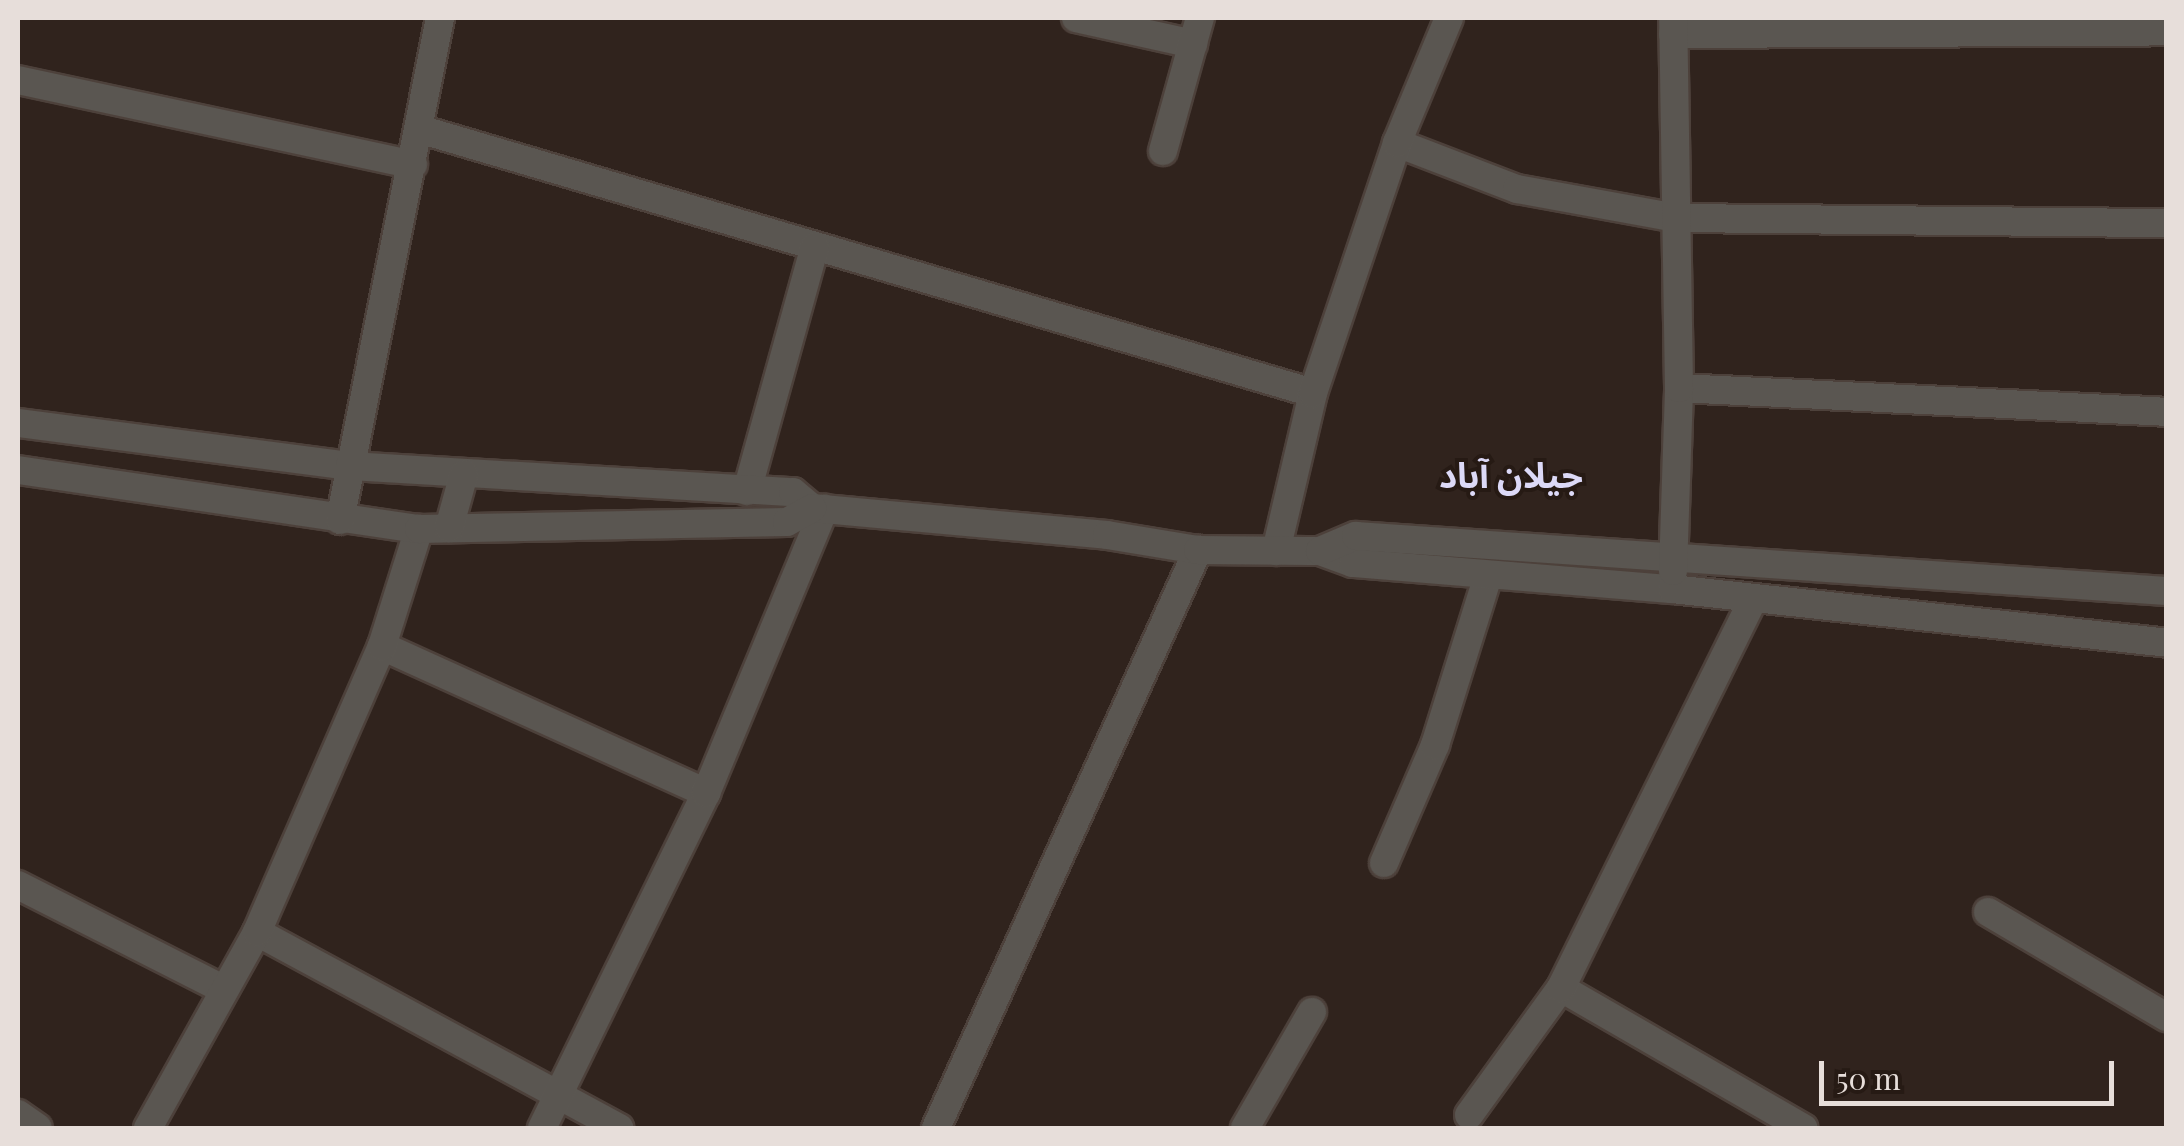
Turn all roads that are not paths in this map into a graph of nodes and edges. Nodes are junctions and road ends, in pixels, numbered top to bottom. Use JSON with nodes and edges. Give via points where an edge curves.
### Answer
{"nodes":[{"id":1,"x":440,"y":18,"type":"edge"},
{"id":2,"x":1076,"y":18,"type":"edge"},
{"id":3,"x":1449,"y":18,"type":"edge"},
{"id":4,"x":1673,"y":26,"type":"edge"},
{"id":5,"x":1196,"y":31,"type":"edge"},
{"id":6,"x":2166,"y":31,"type":"edge"},
{"id":7,"x":18,"y":80,"type":"edge"},
{"id":8,"x":419,"y":129,"type":"junction"},
{"id":9,"x":1397,"y":143,"type":"junction"},
{"id":10,"x":1162,"y":151,"type":"dead end"},
{"id":11,"x":413,"y":165,"type":"junction"},
{"id":12,"x":1676,"y":218,"type":"junction"},
{"id":13,"x":2166,"y":223,"type":"edge"},
{"id":14,"x":814,"y":246,"type":"junction"},
{"id":15,"x":1680,"y":388,"type":"junction"},
{"id":16,"x":1313,"y":393,"type":"junction"},
{"id":17,"x":2166,"y":412,"type":"edge"},
{"id":18,"x":18,"y":423,"type":"edge"},
{"id":19,"x":350,"y":466,"type":"junction"},
{"id":20,"x":18,"y":470,"type":"edge"},
{"id":21,"x":464,"y":474,"type":"junction"},
{"id":22,"x":747,"y":490,"type":"junction"},
{"id":23,"x":818,"y":508,"type":"junction"},
{"id":24,"x":340,"y":520,"type":"junction"},
{"id":25,"x":419,"y":528,"type":"junction"},
{"id":26,"x":449,"y":528,"type":"junction"},
{"id":27,"x":1198,"y":550,"type":"junction"},
{"id":28,"x":1276,"y":551,"type":"junction"},
{"id":29,"x":1320,"y":551,"type":"junction"},
{"id":30,"x":1673,"y":556,"type":"junction"},
{"id":31,"x":1488,"y":576,"type":"junction"},
{"id":32,"x":1672,"y":589,"type":"junction"},
{"id":33,"x":2166,"y":591,"type":"edge"},
{"id":34,"x":1753,"y":598,"type":"junction"},
{"id":35,"x":2166,"y":643,"type":"edge"},
{"id":36,"x":382,"y":646,"type":"junction"},
{"id":37,"x":706,"y":793,"type":"junction"},
{"id":38,"x":1384,"y":863,"type":"dead end"},
{"id":39,"x":18,"y":885,"type":"edge"},
{"id":40,"x":1988,"y":912,"type":"dead end"},
{"id":41,"x":257,"y":932,"type":"junction"},
{"id":42,"x":1561,"y":988,"type":"junction"},
{"id":43,"x":223,"y":989,"type":"junction"},
{"id":44,"x":1312,"y":1012,"type":"dead end"},
{"id":45,"x":2166,"y":1017,"type":"edge"},
{"id":46,"x":558,"y":1092,"type":"junction"},
{"id":47,"x":18,"y":1114,"type":"edge"},
{"id":48,"x":1469,"y":1114,"type":"dead end"},
{"id":49,"x":38,"y":1128,"type":"edge"},
{"id":50,"x":148,"y":1128,"type":"edge"},
{"id":51,"x":542,"y":1128,"type":"edge"},
{"id":52,"x":619,"y":1128,"type":"edge"},
{"id":53,"x":936,"y":1128,"type":"edge"},
{"id":54,"x":1245,"y":1128,"type":"edge"},
{"id":55,"x":1803,"y":1128,"type":"edge"}],
"edges":[{"from":1,"to":8,"type":"street"},
{"from":2,"to":5,"type":"street"},
{"from":3,"to":9,"type":"street"},
{"from":4,"to":6,"type":"street"},
{"from":4,"to":12,"type":"street"},
{"from":5,"to":10,"type":"street"},
{"from":7,"to":11,"type":"street"},
{"from":8,"to":11,"type":"street"},
{"from":8,"to":14,"type":"street"},
{"from":9,"to":12,"type":"street","via":[[1518,189]]},
{"from":9,"to":16,"type":"street"},
{"from":11,"to":19,"type":"street"},
{"from":12,"to":13,"type":"street"},
{"from":12,"to":15,"type":"street"},
{"from":14,"to":16,"type":"street"},
{"from":14,"to":22,"type":"street"},
{"from":15,"to":17,"type":"street"},
{"from":15,"to":30,"type":"street"},
{"from":16,"to":28,"type":"street"},
{"from":18,"to":19,"type":"street"},
{"from":19,"to":21,"type":"street"},
{"from":19,"to":24,"type":"street"},
{"from":20,"to":24,"type":"street"},
{"from":21,"to":22,"type":"street"},
{"from":21,"to":26,"type":"street"},
{"from":22,"to":23,"type":"street","via":[[793,492]]},
{"from":23,"to":26,"type":"street","via":[[787,522]]},
{"from":23,"to":27,"type":"street"},
{"from":23,"to":37,"type":"street"},
{"from":24,"to":25,"type":"street"},
{"from":25,"to":26,"type":"street"},
{"from":25,"to":36,"type":"street"},
{"from":27,"to":28,"type":"street"},
{"from":27,"to":53,"type":"street"},
{"from":28,"to":29,"type":"street"},
{"from":29,"to":30,"type":"street","via":[[1356,536]]},
{"from":29,"to":31,"type":"street","via":[[1353,563]]},
{"from":30,"to":32,"type":"street"},
{"from":30,"to":33,"type":"street"},
{"from":31,"to":32,"type":"street"},
{"from":31,"to":38,"type":"street","via":[[1435,744]]},
{"from":32,"to":34,"type":"street"},
{"from":34,"to":35,"type":"street"},
{"from":34,"to":42,"type":"street"},
{"from":36,"to":37,"type":"street"},
{"from":36,"to":41,"type":"street"},
{"from":37,"to":46,"type":"street"},
{"from":39,"to":43,"type":"street"},
{"from":40,"to":45,"type":"street"},
{"from":41,"to":43,"type":"street"},
{"from":41,"to":46,"type":"street"},
{"from":42,"to":48,"type":"street"},
{"from":42,"to":55,"type":"street"},
{"from":43,"to":50,"type":"street"},
{"from":44,"to":54,"type":"street"},
{"from":46,"to":51,"type":"street"},
{"from":46,"to":52,"type":"street"},
{"from":47,"to":49,"type":"street"}]}
